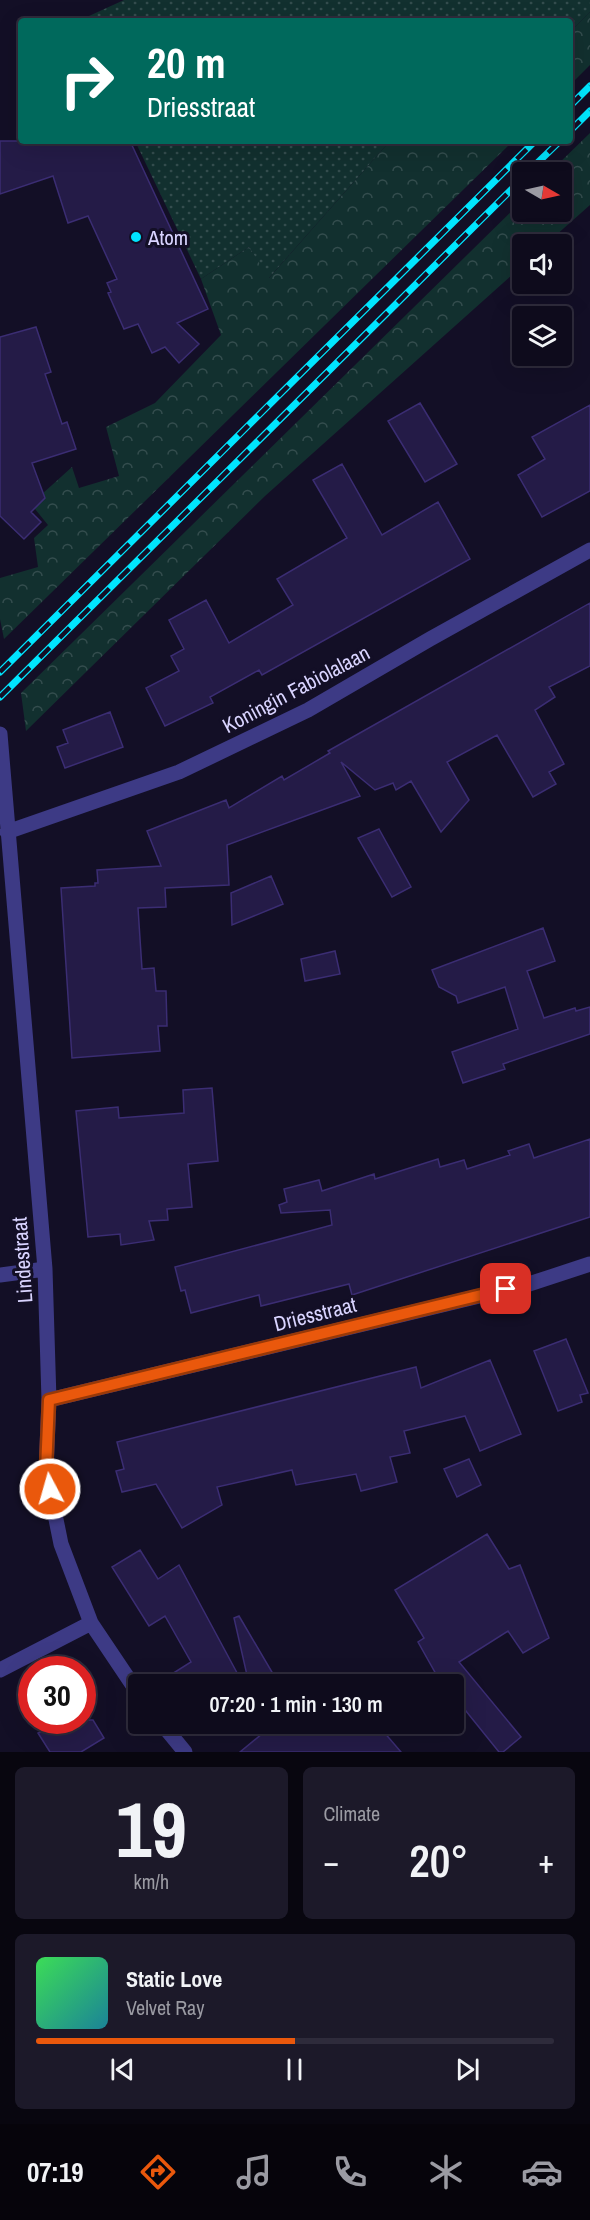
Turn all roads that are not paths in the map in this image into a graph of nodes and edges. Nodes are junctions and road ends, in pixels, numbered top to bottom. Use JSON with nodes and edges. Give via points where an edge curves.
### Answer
{"nodes":[{"id":1,"x":590,"y":550,"type":"edge"},
{"id":2,"x":0,"y":734,"type":"edge"},
{"id":3,"x":7,"y":832,"type":"junction"},
{"id":4,"x":590,"y":1264,"type":"edge"},
{"id":5,"x":45,"y":1269,"type":"junction"},
{"id":6,"x":0,"y":1275,"type":"edge"},
{"id":7,"x":49,"y":1400,"type":"junction"},
{"id":8,"x":91,"y":1623,"type":"junction"},
{"id":9,"x":0,"y":1670,"type":"edge"},
{"id":10,"x":128,"y":1678,"type":"edge"},
{"id":11,"x":170,"y":1734,"type":"edge"},
{"id":12,"x":185,"y":1752,"type":"edge"}],
"edges":[{"from":1,"to":3,"type":"street","name":"Koningin Fabiolalaan","via":[[308,710],[179,772]]},
{"from":2,"to":3,"type":"street","name":"Lindestraat"},
{"from":3,"to":5,"type":"street","name":"Lindestraat"},
{"from":4,"to":7,"type":"street","name":"Driesstraat","via":[[529,1284]]},
{"from":5,"to":6,"type":"street"},
{"from":5,"to":7,"type":"street","name":"Lindestraat"},
{"from":7,"to":8,"type":"street","name":"Lindestraat","via":[[46,1470],[61,1544]]},
{"from":8,"to":9,"type":"street"},
{"from":8,"to":10,"type":"street","name":"Lindestraat"},
{"from":11,"to":12,"type":"street"}]}
